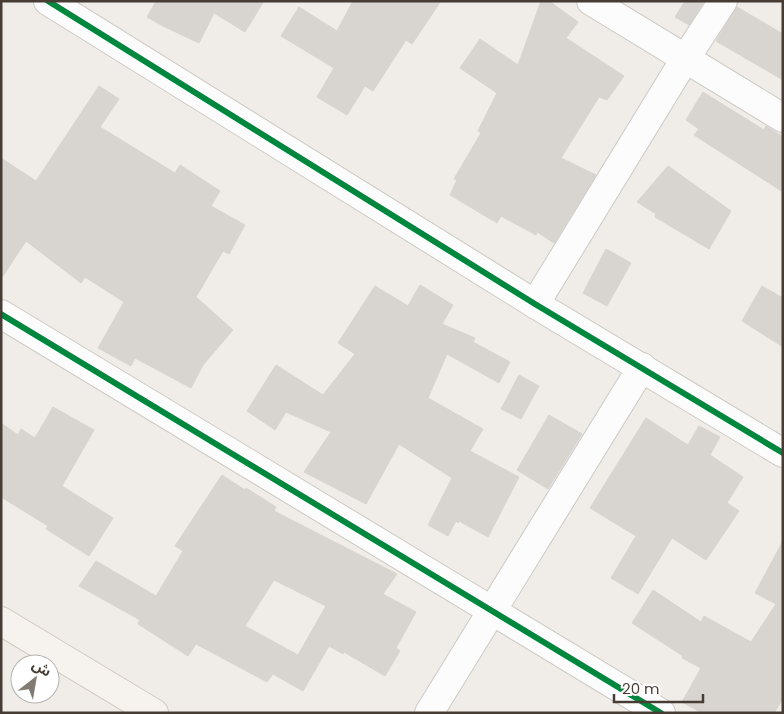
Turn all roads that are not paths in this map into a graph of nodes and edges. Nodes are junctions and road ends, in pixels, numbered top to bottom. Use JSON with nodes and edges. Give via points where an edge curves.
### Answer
{"nodes":[{"id":1,"x":48,"y":1,"type":"edge"},
{"id":2,"x":591,"y":1,"type":"edge"},
{"id":3,"x":722,"y":1,"type":"edge"},
{"id":4,"x":685,"y":59,"type":"junction"},
{"id":5,"x":783,"y":118,"type":"edge"},
{"id":6,"x":535,"y":304,"type":"junction"},
{"id":7,"x":1,"y":314,"type":"edge"},
{"id":8,"x":642,"y":367,"type":"junction"},
{"id":9,"x":783,"y":453,"type":"edge"},
{"id":10,"x":492,"y":611,"type":"junction"},
{"id":11,"x":1,"y":621,"type":"edge"},
{"id":12,"x":154,"y":713,"type":"edge"},
{"id":13,"x":429,"y":713,"type":"edge"},
{"id":14,"x":661,"y":713,"type":"edge"}],
"edges":[{"from":1,"to":6,"type":"street"},
{"from":2,"to":4,"type":"street"},
{"from":3,"to":4,"type":"street"},
{"from":4,"to":5,"type":"street"},
{"from":4,"to":6,"type":"street"},
{"from":6,"to":8,"type":"street"},
{"from":7,"to":10,"type":"street"},
{"from":8,"to":9,"type":"street"},
{"from":8,"to":10,"type":"street"},
{"from":10,"to":13,"type":"street"},
{"from":10,"to":14,"type":"street"},
{"from":11,"to":12,"type":"street"}]}
